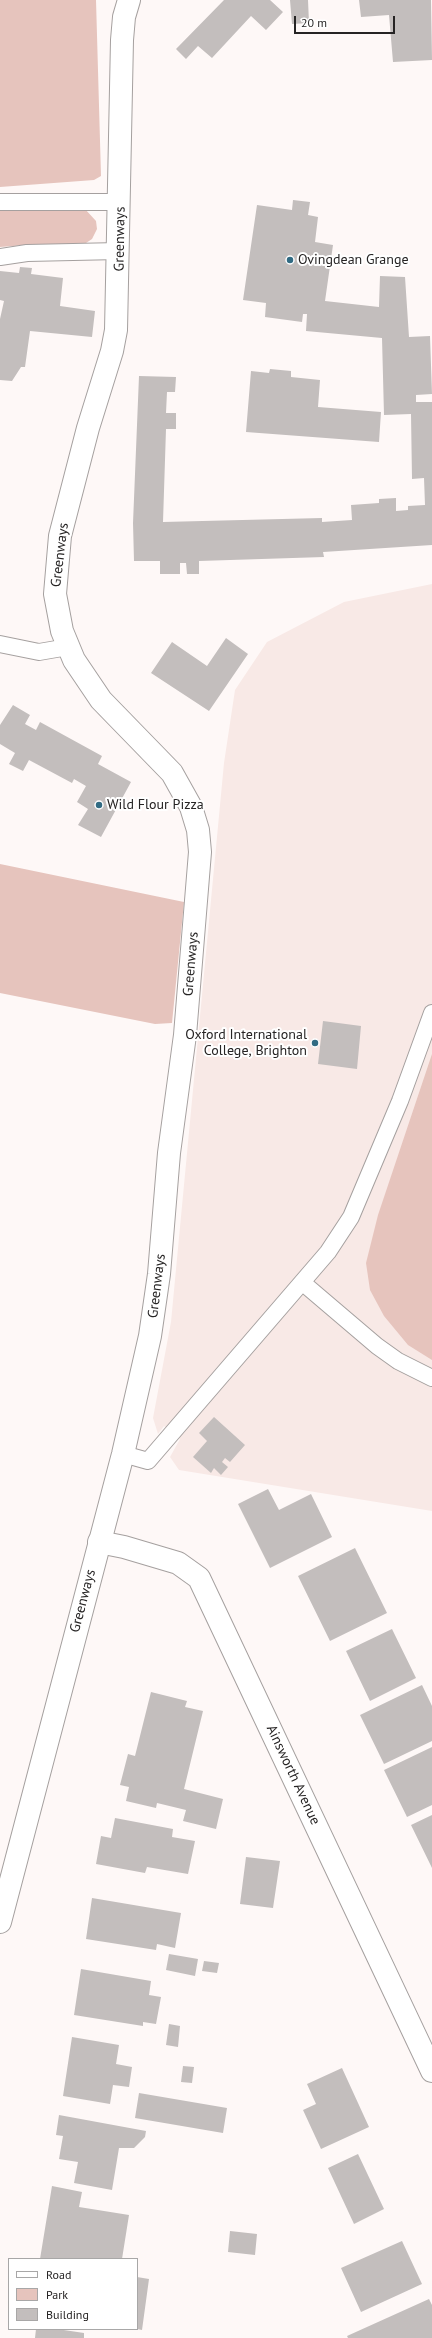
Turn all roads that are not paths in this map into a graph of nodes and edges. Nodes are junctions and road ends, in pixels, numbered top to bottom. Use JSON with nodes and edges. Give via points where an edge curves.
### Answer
{"nodes":[{"id":1,"x":129,"y":0,"type":"edge"},
{"id":2,"x":0,"y":202,"type":"edge"},
{"id":3,"x":120,"y":202,"type":"junction"},
{"id":4,"x":119,"y":252,"type":"junction"},
{"id":5,"x":0,"y":257,"type":"edge"},
{"id":6,"x":0,"y":644,"type":"edge"},
{"id":7,"x":68,"y":647,"type":"junction"},
{"id":8,"x":432,"y":1013,"type":"edge"},
{"id":9,"x":303,"y":1283,"type":"junction"},
{"id":10,"x":432,"y":1378,"type":"edge"},
{"id":11,"x":123,"y":1454,"type":"junction"},
{"id":12,"x":98,"y":1542,"type":"junction"},
{"id":13,"x":0,"y":1922,"type":"edge"},
{"id":14,"x":432,"y":2071,"type":"edge"}],
"edges":[{"from":1,"to":3,"type":"street","name":"Greenways","via":[[122,40]]},
{"from":2,"to":3,"type":"lane"},
{"from":3,"to":4,"type":"street","name":"Greenways"},
{"from":4,"to":5,"type":"lane","via":[[27,253]]},
{"from":4,"to":7,"type":"street","name":"Greenways","via":[[118,302],[112,351],[88,428],[57,554],[55,594],[58,616]]},
{"from":6,"to":7,"type":"lane","via":[[39,652]]},
{"from":7,"to":11,"type":"street","name":"Greenways","via":[[101,700],[172,773],[191,807],[198,830],[200,852],[185,1035],[169,1153],[159,1274],[150,1336]]},
{"from":8,"to":9,"type":"lane","via":[[400,1101],[351,1217]]},
{"from":9,"to":10,"type":"lane","via":[[377,1346],[398,1361]]},
{"from":9,"to":11,"type":"lane","via":[[148,1461]]},
{"from":11,"to":12,"type":"street","name":"Greenways"},
{"from":12,"to":13,"type":"street","name":"Greenways"},
{"from":12,"to":14,"type":"street","name":"Ainsworth Avenue","via":[[178,1563],[199,1578]]}]}
